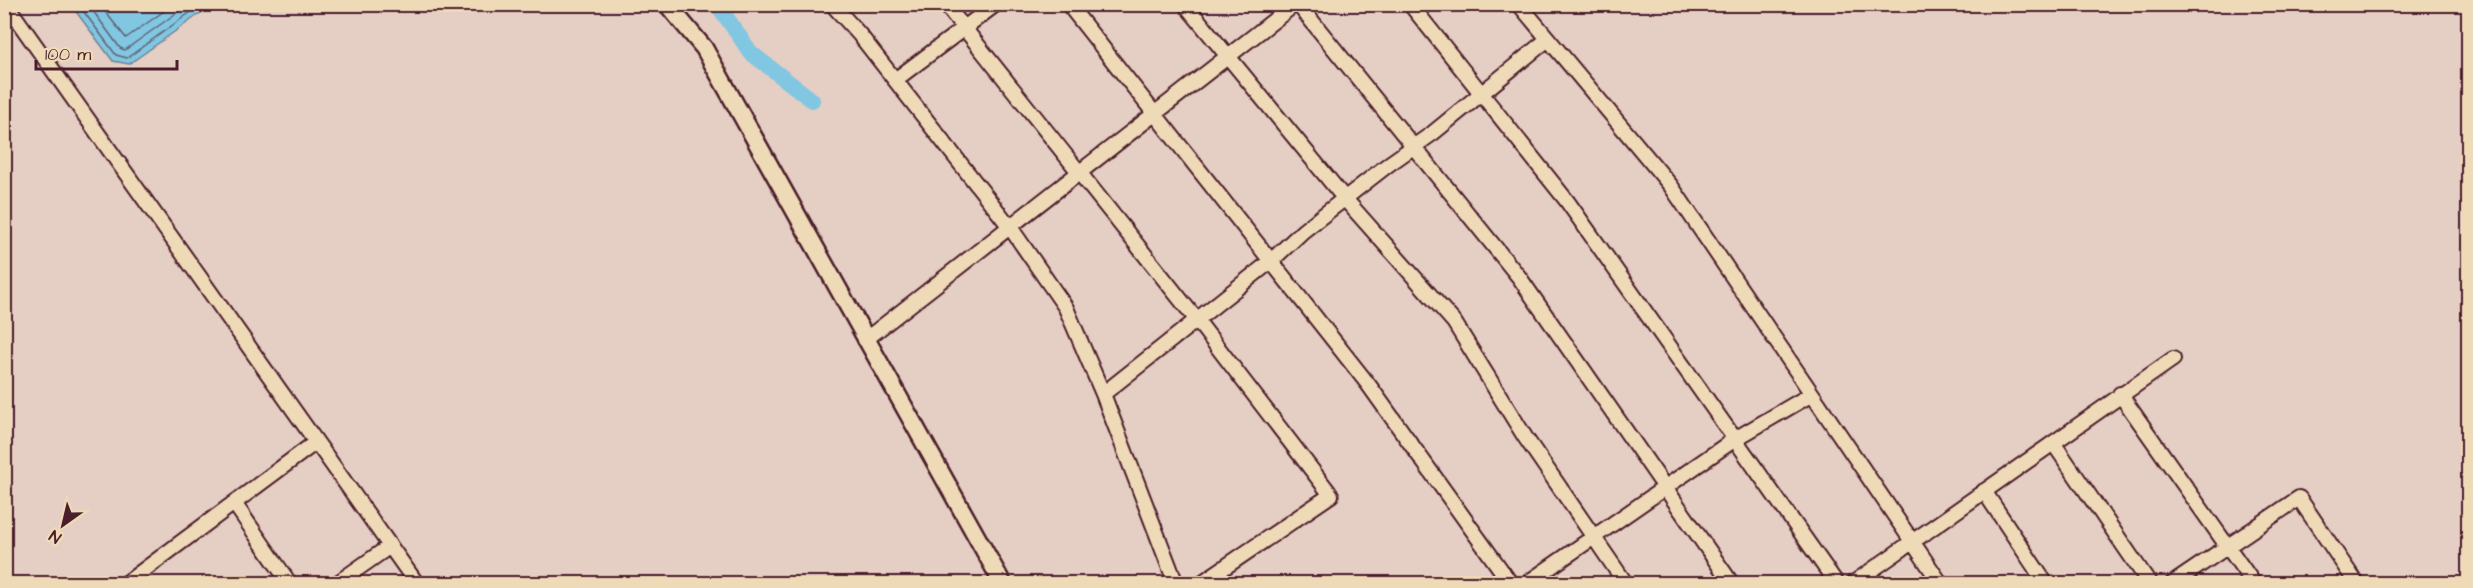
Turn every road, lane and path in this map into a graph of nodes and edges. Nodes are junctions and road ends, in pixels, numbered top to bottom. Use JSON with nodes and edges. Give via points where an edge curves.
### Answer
{"nodes":[{"id":1,"x":6,"y":4,"type":"edge"},
{"id":2,"x":667,"y":4,"type":"edge"},
{"id":3,"x":832,"y":4,"type":"edge"},
{"id":4,"x":945,"y":4,"type":"edge"},
{"id":5,"x":996,"y":4,"type":"edge"},
{"id":6,"x":1068,"y":4,"type":"edge"},
{"id":7,"x":1185,"y":4,"type":"edge"},
{"id":8,"x":1296,"y":4,"type":"edge"},
{"id":9,"x":1410,"y":4,"type":"edge"},
{"id":10,"x":1519,"y":4,"type":"edge"},
{"id":11,"x":964,"y":28,"type":"junction"},
{"id":12,"x":1548,"y":39,"type":"junction"},
{"id":13,"x":1227,"y":57,"type":"junction"},
{"id":14,"x":895,"y":80,"type":"junction"},
{"id":15,"x":1482,"y":94,"type":"junction"},
{"id":16,"x":1155,"y":114,"type":"junction"},
{"id":17,"x":1414,"y":148,"type":"junction"},
{"id":18,"x":1079,"y":172,"type":"junction"},
{"id":19,"x":1344,"y":200,"type":"junction"},
{"id":20,"x":1010,"y":227,"type":"junction"},
{"id":21,"x":1271,"y":261,"type":"junction"},
{"id":22,"x":1196,"y":319,"type":"junction"},
{"id":23,"x":865,"y":340,"type":"junction"},
{"id":24,"x":2173,"y":358,"type":"dead end"},
{"id":25,"x":1103,"y":394,"type":"junction"},
{"id":26,"x":1812,"y":394,"type":"junction"},
{"id":27,"x":2120,"y":394,"type":"junction"},
{"id":28,"x":1735,"y":440,"type":"junction"},
{"id":29,"x":316,"y":442,"type":"junction"},
{"id":30,"x":2054,"y":444,"type":"junction"},
{"id":31,"x":1665,"y":487,"type":"junction"},
{"id":32,"x":1984,"y":490,"type":"junction"},
{"id":33,"x":234,"y":503,"type":"junction"},
{"id":34,"x":1594,"y":537,"type":"junction"},
{"id":35,"x":1912,"y":542,"type":"junction"},
{"id":36,"x":390,"y":546,"type":"junction"},
{"id":37,"x":2228,"y":546,"type":"junction"},
{"id":38,"x":125,"y":584,"type":"edge"},
{"id":39,"x":290,"y":584,"type":"edge"},
{"id":40,"x":336,"y":584,"type":"edge"},
{"id":41,"x":417,"y":584,"type":"edge"},
{"id":42,"x":1003,"y":584,"type":"edge"},
{"id":43,"x":1176,"y":584,"type":"edge"},
{"id":44,"x":1200,"y":584,"type":"edge"},
{"id":45,"x":1511,"y":584,"type":"edge"},
{"id":46,"x":1526,"y":584,"type":"edge"},
{"id":47,"x":1626,"y":584,"type":"edge"},
{"id":48,"x":1732,"y":584,"type":"edge"},
{"id":49,"x":1837,"y":584,"type":"edge"},
{"id":50,"x":1852,"y":584,"type":"edge"},
{"id":51,"x":1941,"y":584,"type":"edge"},
{"id":52,"x":2046,"y":584,"type":"edge"},
{"id":53,"x":2150,"y":584,"type":"edge"},
{"id":54,"x":2172,"y":584,"type":"edge"},
{"id":55,"x":2254,"y":584,"type":"edge"},
{"id":56,"x":2357,"y":584,"type":"edge"}],
"edges":[{"from":1,"to":29,"type":"street"},
{"from":2,"to":23,"type":"main road","via":[[704,48]]},
{"from":3,"to":14,"type":"street"},
{"from":4,"to":11,"type":"street"},
{"from":5,"to":11,"type":"street"},
{"from":6,"to":16,"type":"street"},
{"from":7,"to":13,"type":"street"},
{"from":8,"to":13,"type":"street"},
{"from":8,"to":17,"type":"street"},
{"from":9,"to":15,"type":"street"},
{"from":10,"to":12,"type":"street"},
{"from":11,"to":14,"type":"street"},
{"from":11,"to":18,"type":"street"},
{"from":12,"to":15,"type":"street"},
{"from":12,"to":26,"type":"street","via":[[1671,186]]},
{"from":13,"to":16,"type":"street"},
{"from":13,"to":19,"type":"street"},
{"from":14,"to":20,"type":"street"},
{"from":15,"to":17,"type":"street"},
{"from":15,"to":28,"type":"street","via":[[1567,201]]},
{"from":16,"to":18,"type":"street"},
{"from":16,"to":21,"type":"street"},
{"from":17,"to":19,"type":"street"},
{"from":17,"to":31,"type":"street","via":[[1519,277]]},
{"from":18,"to":20,"type":"street"},
{"from":18,"to":22,"type":"street"},
{"from":19,"to":21,"type":"street"},
{"from":19,"to":34,"type":"street","via":[[1454,322]]},
{"from":20,"to":23,"type":"street"},
{"from":20,"to":25,"type":"street","via":[[1066,308]]},
{"from":21,"to":22,"type":"street"},
{"from":21,"to":45,"type":"street","via":[[1368,384]]},
{"from":22,"to":25,"type":"street"},
{"from":22,"to":44,"type":"street","via":[[1330,495]]},
{"from":23,"to":42,"type":"main road"},
{"from":24,"to":27,"type":"street"},
{"from":25,"to":43,"type":"street"},
{"from":26,"to":28,"type":"street"},
{"from":26,"to":35,"type":"street"},
{"from":27,"to":30,"type":"street"},
{"from":27,"to":37,"type":"street"},
{"from":28,"to":31,"type":"street"},
{"from":28,"to":49,"type":"street"},
{"from":29,"to":33,"type":"street"},
{"from":29,"to":36,"type":"street"},
{"from":30,"to":32,"type":"street"},
{"from":30,"to":53,"type":"street"},
{"from":31,"to":34,"type":"street"},
{"from":31,"to":48,"type":"street"},
{"from":32,"to":35,"type":"street"},
{"from":32,"to":52,"type":"street"},
{"from":33,"to":38,"type":"street"},
{"from":33,"to":39,"type":"street"},
{"from":34,"to":46,"type":"street"},
{"from":34,"to":47,"type":"street"},
{"from":35,"to":50,"type":"street"},
{"from":35,"to":51,"type":"street"},
{"from":36,"to":40,"type":"street"},
{"from":36,"to":41,"type":"street"},
{"from":37,"to":54,"type":"street"},
{"from":37,"to":55,"type":"street"},
{"from":37,"to":56,"type":"street","via":[[2299,498]]}]}
